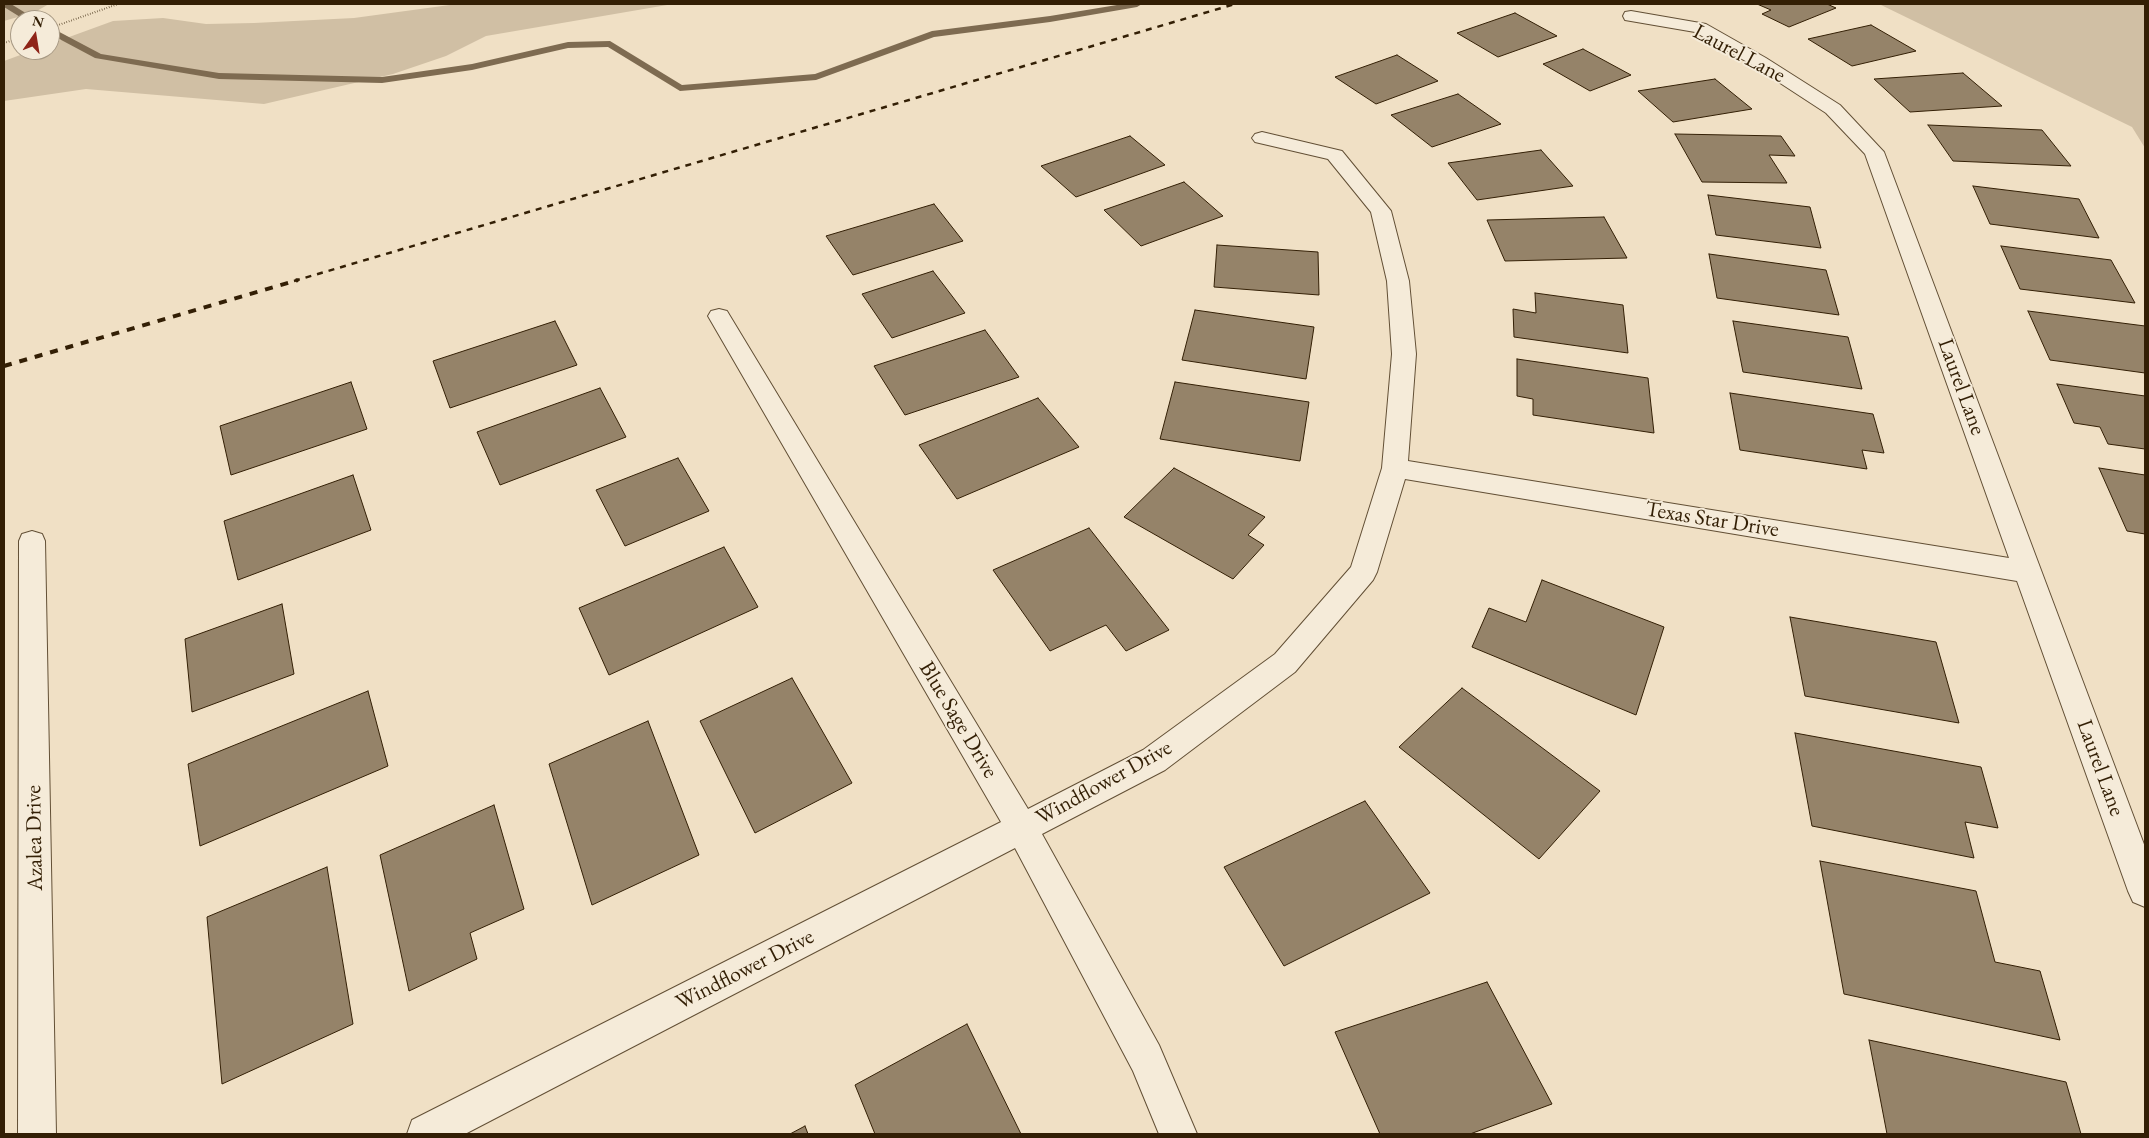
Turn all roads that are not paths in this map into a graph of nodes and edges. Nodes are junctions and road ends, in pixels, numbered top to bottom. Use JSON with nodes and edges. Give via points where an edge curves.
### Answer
{"nodes":[{"id":1,"x":1631,"y":16,"type":"dead end"},
{"id":2,"x":1262,"y":138,"type":"dead end"},
{"id":3,"x":719,"y":316,"type":"dead end"},
{"id":4,"x":1395,"y":468,"type":"junction"},
{"id":5,"x":32,"y":541,"type":"dead end"},
{"id":6,"x":2028,"y":572,"type":"junction"},
{"id":7,"x":1022,"y":828,"type":"junction"},
{"id":8,"x":2145,"y":891,"type":"edge"},
{"id":9,"x":38,"y":1134,"type":"edge"},
{"id":10,"x":426,"y":1134,"type":"edge"},
{"id":11,"x":1178,"y":1134,"type":"edge"}],
"edges":[{"from":1,"to":6,"type":"street","name":"Laurel Lane","via":[[1700,28],[1833,108],[1874,152]]},
{"from":2,"to":4,"type":"street","name":"Windflower Drive","via":[[1335,155],[1381,211],[1398,281],[1404,354]]},
{"from":3,"to":7,"type":"street","name":"Blue Sage Drive"},
{"from":4,"to":6,"type":"street","name":"Texas Star Drive"},
{"from":4,"to":7,"type":"street","name":"Windflower Drive","via":[[1363,572],[1285,663],[1154,760]]},
{"from":5,"to":9,"type":"street","name":"Azalea Drive"},
{"from":6,"to":8,"type":"street","name":"Laurel Lane"},
{"from":7,"to":10,"type":"street","name":"Windflower Drive"},
{"from":7,"to":11,"type":"street","name":"Blue Sage Drive","via":[[1146,1058]]}]}
